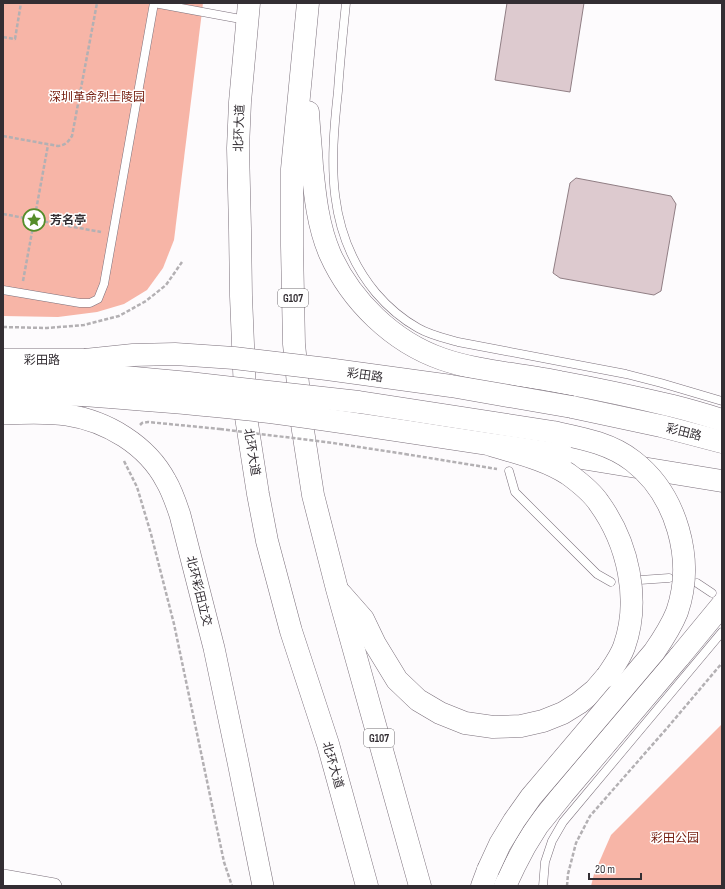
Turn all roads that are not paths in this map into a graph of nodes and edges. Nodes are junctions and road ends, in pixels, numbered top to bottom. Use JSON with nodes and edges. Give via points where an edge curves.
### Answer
{"nodes":[{"id":1,"x":154,"y":3,"type":"edge"},
{"id":2,"x":308,"y":3,"type":"edge"},
{"id":3,"x":346,"y":3,"type":"edge"},
{"id":4,"x":248,"y":11,"type":"edge"},
{"id":5,"x":304,"y":45,"type":"junction"},
{"id":6,"x":3,"y":290,"type":"edge"},
{"id":7,"x":3,"y":360,"type":"edge"},
{"id":8,"x":3,"y":372,"type":"edge"},
{"id":9,"x":84,"y":376,"type":"junction"},
{"id":10,"x":3,"y":393,"type":"edge"},
{"id":11,"x":722,"y":401,"type":"edge"},
{"id":12,"x":3,"y":414,"type":"edge"},
{"id":13,"x":722,"y":420,"type":"edge"},
{"id":14,"x":722,"y":442,"type":"edge"},
{"id":15,"x":491,"y":445,"type":"junction"},
{"id":16,"x":509,"y":471,"type":"dead end"},
{"id":17,"x":722,"y":481,"type":"edge"},
{"id":18,"x":669,"y":578,"type":"dead end"},
{"id":19,"x":640,"y":580,"type":"dead end"},
{"id":20,"x":611,"y":582,"type":"dead end"},
{"id":21,"x":697,"y":583,"type":"dead end"},
{"id":22,"x":337,"y":589,"type":"junction"},
{"id":23,"x":717,"y":599,"type":"edge"},
{"id":24,"x":722,"y":632,"type":"edge"},
{"id":25,"x":3,"y":877,"type":"edge"},
{"id":26,"x":485,"y":878,"type":"edge"},
{"id":27,"x":54,"y":886,"type":"edge"},
{"id":28,"x":263,"y":886,"type":"edge"},
{"id":29,"x":367,"y":886,"type":"edge"},
{"id":30,"x":420,"y":886,"type":"edge"},
{"id":31,"x":505,"y":886,"type":"edge"},
{"id":32,"x":543,"y":886,"type":"edge"}],
"edges":[{"from":1,"to":4,"type":"lane"},
{"from":1,"to":6,"type":"lane","via":[[104,284],[98,299],[90,303],[80,303]]},
{"from":2,"to":5,"type":"main road","number":"G107"},
{"from":3,"to":11,"type":"lane","via":[[333,148],[336,205],[342,230],[354,259],[366,281],[383,301],[417,328],[435,336],[626,374]]},
{"from":4,"to":29,"type":"main road","name":"北环大道","via":[[238,148],[240,296],[246,417],[267,541],[291,631],[328,744]]},
{"from":5,"to":13,"type":"main road","via":[[308,124],[316,200],[322,228],[330,254],[352,292],[382,324],[410,344],[442,359],[476,368],[596,389]]},
{"from":5,"to":22,"type":"main road","number":"G107","via":[[292,169],[294,344],[302,424],[313,495]]},
{"from":7,"to":9,"type":"main road","name":"彩田路"},
{"from":8,"to":9,"type":"main road"},
{"from":9,"to":10,"type":"main road","name":"彩田路"},
{"from":9,"to":14,"type":"main road","name":"彩田路","bridge":true,"via":[[133,355],[175,354],[234,358],[451,386],[572,407]]},
{"from":9,"to":15,"type":"main road","name":"彩田路","bridge":true,"via":[[224,407],[414,432]]},
{"from":9,"to":26,"type":"main road","bridge":true,"via":[[188,383],[359,402],[553,432],[610,447],[650,477],[666,499],[681,541],[683,590],[677,612],[668,632],[654,652],[531,797],[500,844]]},
{"from":12,"to":28,"type":"main road","name":"北环彩田立交","via":[[67,415],[93,421],[132,442],[158,467],[166,481],[180,515],[214,648]]},
{"from":15,"to":17,"type":"main road","name":"彩田路","bridge":true},
{"from":15,"to":22,"type":"main road","bridge":true,"via":[[540,460],[567,474],[586,488],[607,514],[613,527],[628,569],[630,623],[623,650],[595,690],[579,703],[543,721],[521,726],[493,727],[465,723],[418,700],[397,680],[363,619]]},
{"from":16,"to":20,"type":"lane","via":[[515,492],[597,574]]},
{"from":18,"to":19,"type":"lane"},
{"from":21,"to":23,"type":"lane"},
{"from":22,"to":30,"type":"main road","number":"G107"},
{"from":23,"to":31,"type":"main road","bridge":true,"via":[[680,656],[538,825]]},
{"from":24,"to":32,"type":"lane","via":[[562,822],[545,862]]},
{"from":25,"to":27,"type":"street"}]}
